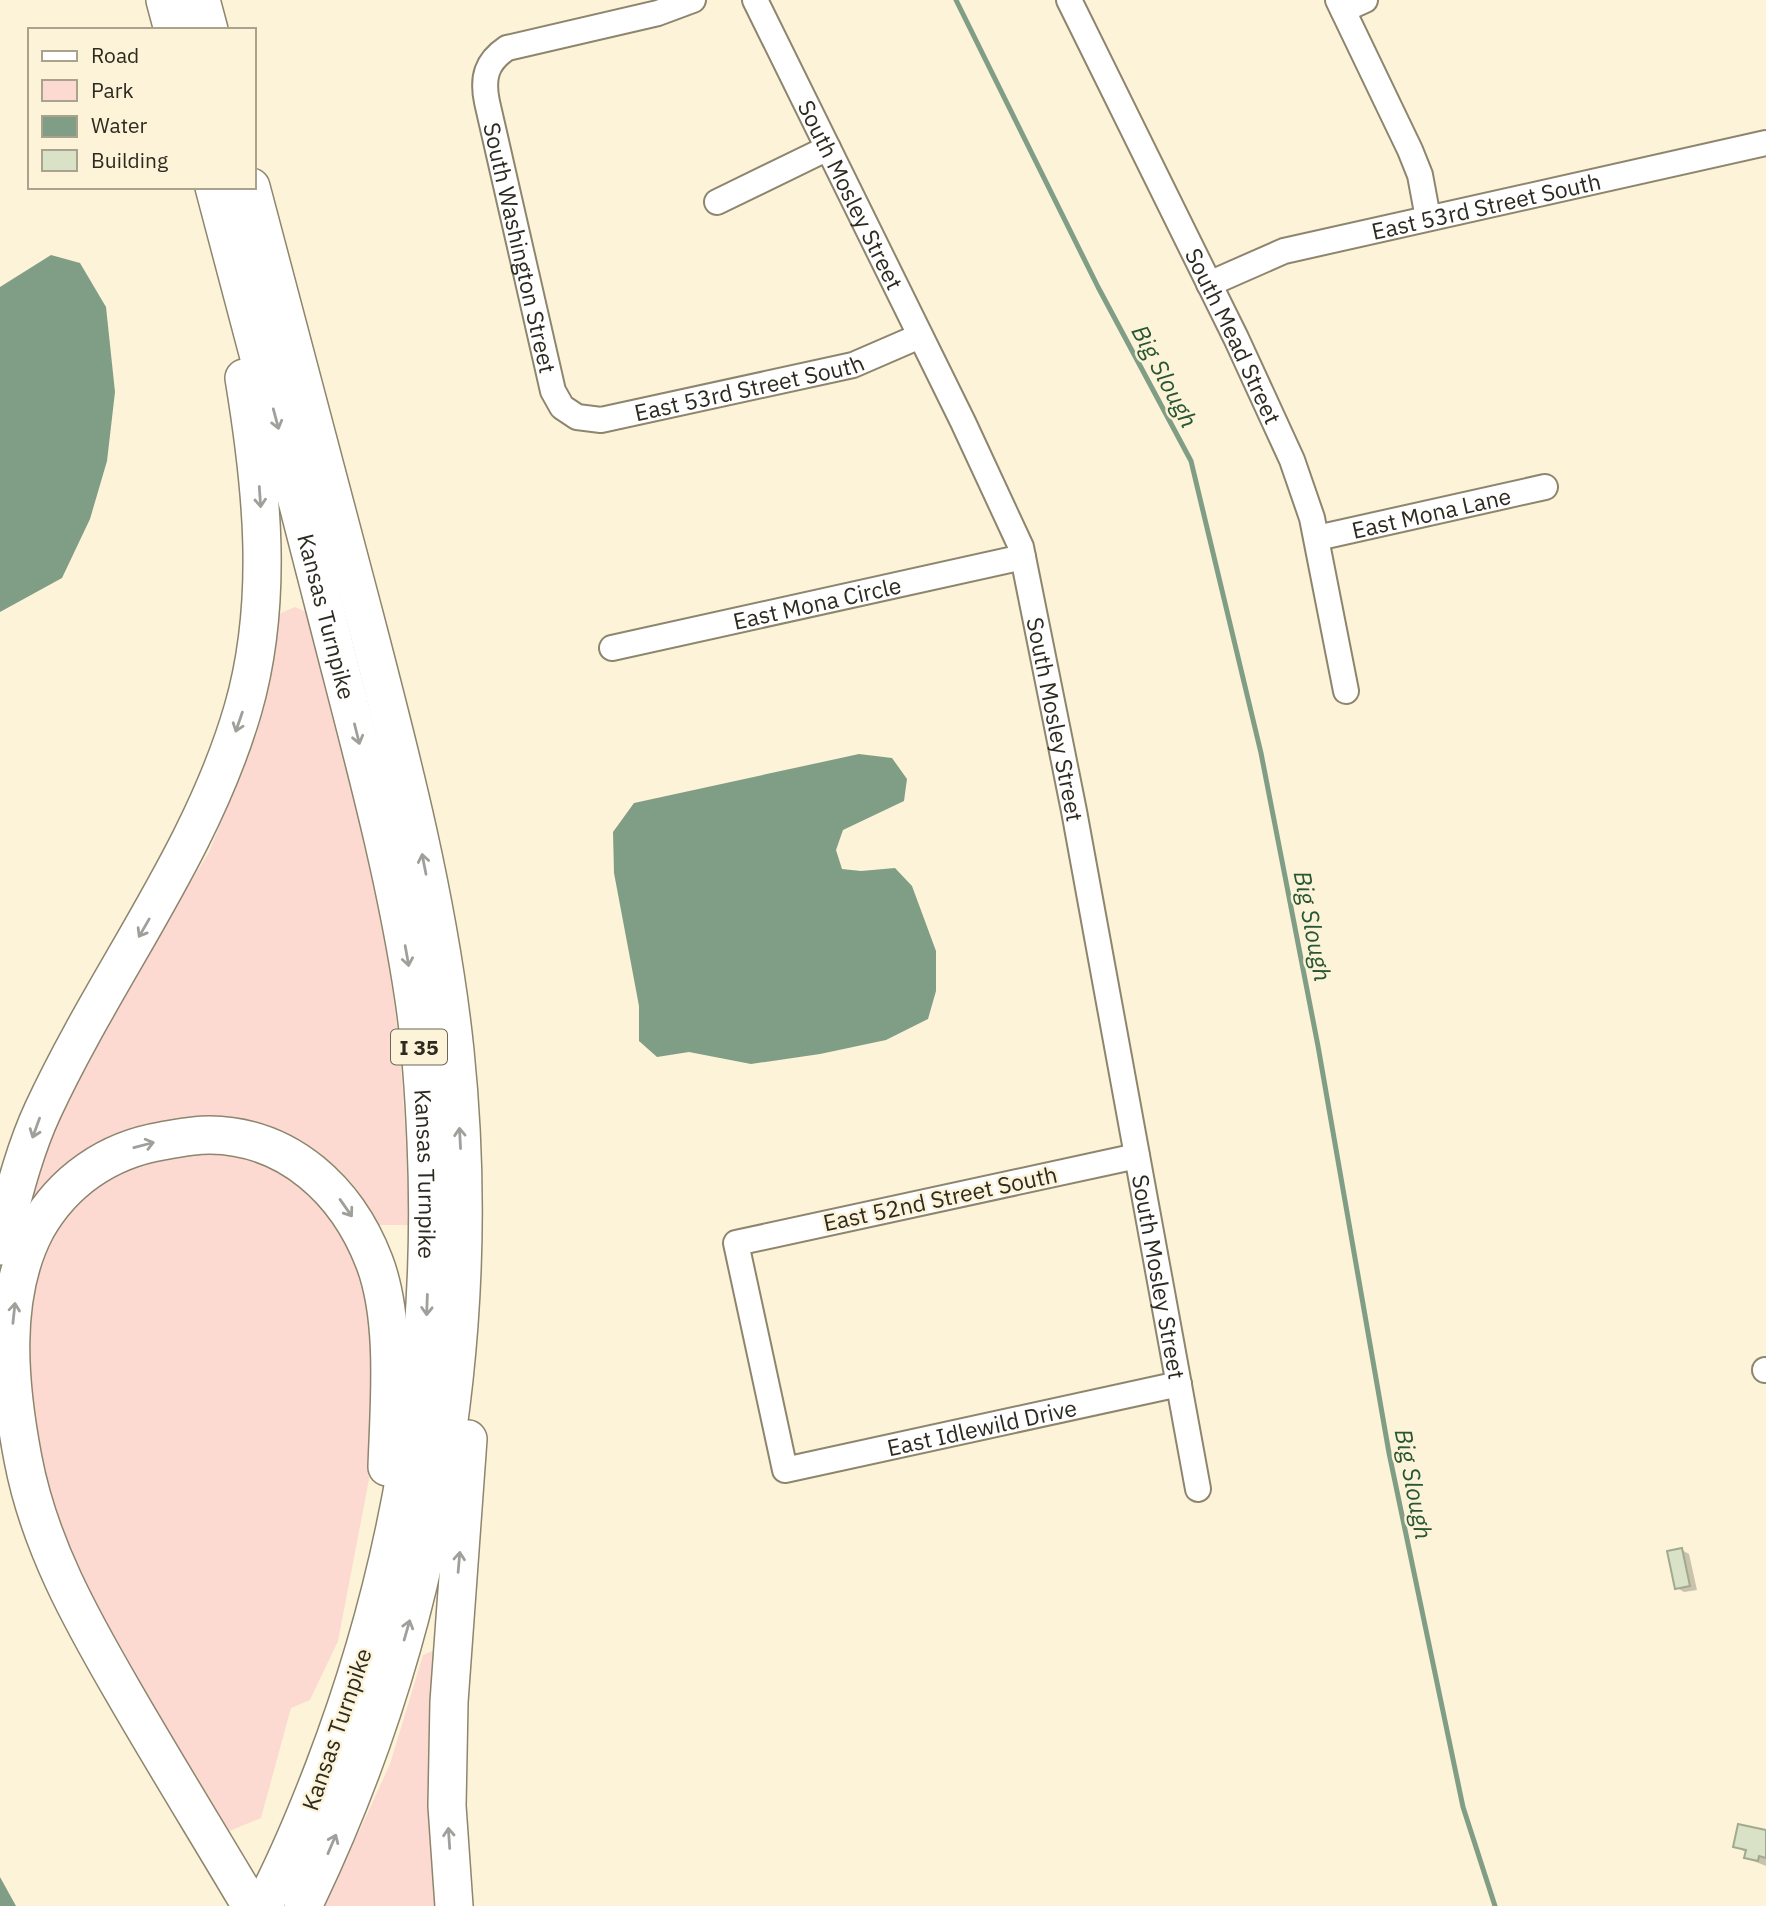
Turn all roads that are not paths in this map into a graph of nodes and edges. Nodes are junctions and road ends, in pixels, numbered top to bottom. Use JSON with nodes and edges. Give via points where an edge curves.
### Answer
{"nodes":[{"id":1,"x":165,"y":0,"type":"edge"},
{"id":2,"x":201,"y":0,"type":"edge"},
{"id":3,"x":693,"y":0,"type":"edge"},
{"id":4,"x":755,"y":0,"type":"edge"},
{"id":5,"x":1069,"y":0,"type":"edge"},
{"id":6,"x":1366,"y":0,"type":"edge"},
{"id":7,"x":1340,"y":5,"type":"edge"},
{"id":8,"x":172,"y":28,"type":"edge"},
{"id":9,"x":208,"y":28,"type":"edge"},
{"id":10,"x":1766,"y":143,"type":"edge"},
{"id":11,"x":828,"y":148,"type":"junction"},
{"id":12,"x":213,"y":189,"type":"edge"},
{"id":13,"x":214,"y":189,"type":"edge"},
{"id":14,"x":252,"y":189,"type":"edge"},
{"id":15,"x":717,"y":202,"type":"dead end"},
{"id":16,"x":1428,"y":218,"type":"junction"},
{"id":17,"x":1209,"y":284,"type":"junction"},
{"id":18,"x":920,"y":336,"type":"junction"},
{"id":19,"x":572,"y":414,"type":"joint"},
{"id":20,"x":1545,"y":487,"type":"dead end"},
{"id":21,"x":1317,"y":538,"type":"junction"},
{"id":22,"x":1023,"y":557,"type":"junction"},
{"id":23,"x":612,"y":648,"type":"dead end"},
{"id":24,"x":1346,"y":691,"type":"dead end"},
{"id":25,"x":1137,"y":1156,"type":"junction"},
{"id":26,"x":463,"y":1193,"type":"junction"},
{"id":27,"x":0,"y":1246,"type":"edge"},
{"id":28,"x":1179,"y":1384,"type":"junction"},
{"id":29,"x":0,"y":1425,"type":"edge"},
{"id":30,"x":785,"y":1470,"type":"joint"},
{"id":31,"x":1198,"y":1489,"type":"dead end"},
{"id":32,"x":294,"y":1845,"type":"junction"},
{"id":33,"x":212,"y":1855,"type":"junction"},
{"id":34,"x":234,"y":1906,"type":"edge"},
{"id":35,"x":251,"y":1906,"type":"edge"},
{"id":36,"x":263,"y":1906,"type":"edge"},
{"id":37,"x":303,"y":1906,"type":"edge"},
{"id":38,"x":454,"y":1906,"type":"edge"}],
"edges":[{"from":1,"to":8,"type":"highway"},
{"from":2,"to":9,"type":"highway"},
{"from":3,"to":19,"type":"street","name":"South Washington Street","via":[[658,13],[507,48],[497,54],[485,74],[486,102],[553,391]]},
{"from":4,"to":11,"type":"street","name":"South Mosley Street"},
{"from":5,"to":17,"type":"street","name":"South Mead Street"},
{"from":6,"to":7,"type":"street"},
{"from":7,"to":16,"type":"street","via":[[1407,143],[1420,175]]},
{"from":10,"to":16,"type":"street","name":"East 53rd Street South"},
{"from":11,"to":15,"type":"street"},
{"from":11,"to":18,"type":"street","name":"South Mosley Street"},
{"from":12,"to":27,"type":"highway","one_way":true,"via":[[261,509],[261,599],[244,707],[196,829],[42,1112]]},
{"from":13,"to":32,"type":"highway","name":"Kansas Turnpike","number":"I 35","one_way":true,"via":[[387,854],[415,1002],[424,1087],[429,1244],[426,1315],[402,1496],[363,1655]]},
{"from":26,"to":14,"type":"highway","name":"Kansas Turnpike","number":"I 35","one_way":true,"via":[[455,1051],[414,815]]},
{"from":16,"to":17,"type":"street","name":"East 53rd Street South","via":[[1284,251]]},
{"from":17,"to":21,"type":"street","name":"South Mead Street","via":[[1292,460]]},
{"from":18,"to":19,"type":"street","name":"East 53rd Street South","via":[[853,365],[601,420]]},
{"from":18,"to":22,"type":"street","name":"South Mosley Street","via":[[1017,534]]},
{"from":20,"to":21,"type":"street","name":"East Mona Lane"},
{"from":21,"to":24,"type":"street","name":"South Mead Street"},
{"from":22,"to":23,"type":"street","name":"East Mona Circle"},
{"from":22,"to":25,"type":"street","name":"South Mosley Street"},
{"from":25,"to":28,"type":"street","name":"South Mosley Street"},
{"from":25,"to":30,"type":"street","name":"East 52nd Street South","via":[[736,1243]]},
{"from":37,"to":26,"type":"highway","name":"Kansas Turnpike","number":"I 35","one_way":true,"via":[[370,1749],[426,1553],[458,1335]]},
{"from":38,"to":26,"type":"highway","one_way":true,"via":[[447,1806],[449,1702],[479,1320]]},
{"from":28,"to":30,"type":"street","name":"East Idlewild Drive"},
{"from":28,"to":31,"type":"street","name":"South Mosley Street"},
{"from":29,"to":33,"type":"highway","via":[[25,1531],[47,1587]]},
{"from":33,"to":32,"type":"highway","one_way":true,"via":[[67,1590],[37,1515],[23,1461],[12,1381],[18,1280],[30,1243],[55,1202],[76,1180],[110,1157],[194,1135],[226,1136],[264,1145],[326,1184],[347,1208],[367,1244],[380,1279],[387,1326],[386,1481],[354,1639],[298,1811]]},
{"from":32,"to":36,"type":"highway","name":"Kansas Turnpike","number":"I 35"},
{"from":33,"to":34,"type":"highway"},
{"from":33,"to":35,"type":"highway"}]}
